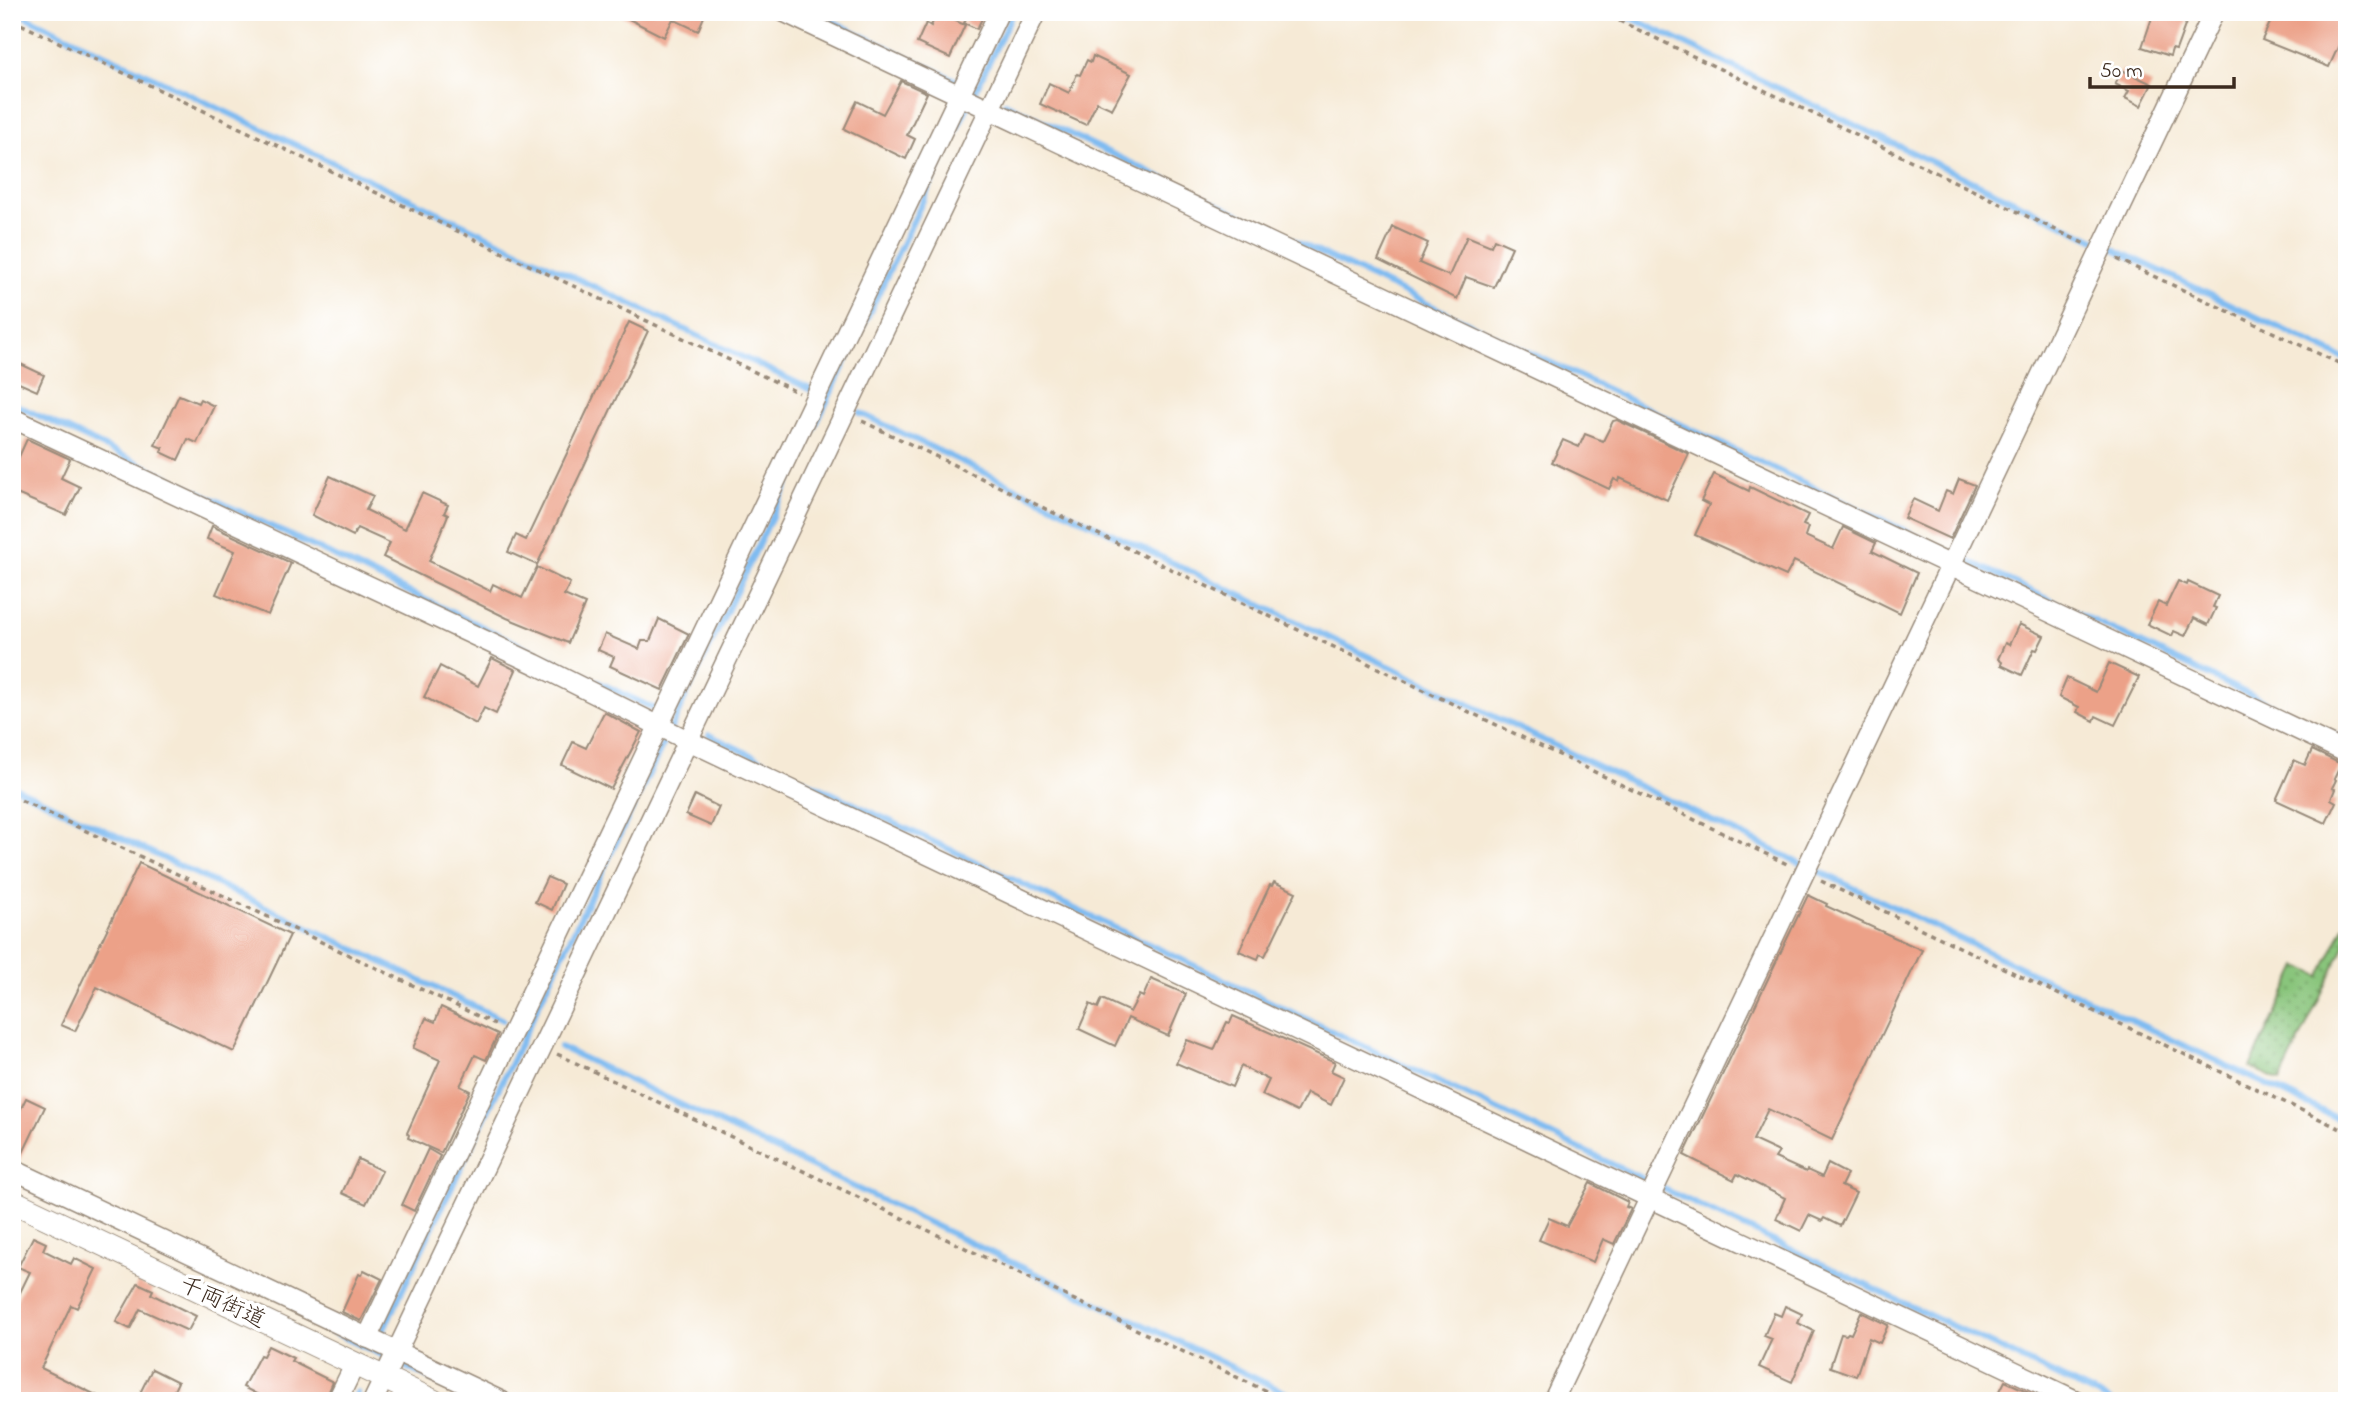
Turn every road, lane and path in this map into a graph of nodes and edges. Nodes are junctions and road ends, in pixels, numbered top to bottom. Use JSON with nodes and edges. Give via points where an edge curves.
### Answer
{"nodes":[{"id":1,"x":784,"y":12,"type":"edge"},
{"id":2,"x":999,"y":12,"type":"edge"},
{"id":3,"x":1036,"y":12,"type":"edge"},
{"id":4,"x":1601,"y":12,"type":"edge"},
{"id":5,"x":2214,"y":12,"type":"edge"},
{"id":6,"x":12,"y":20,"type":"edge"},
{"id":7,"x":972,"y":101,"type":"junction"},
{"id":8,"x":2101,"y":251,"type":"junction"},
{"id":9,"x":2347,"y":367,"type":"edge"},
{"id":10,"x":827,"y":404,"type":"junction"},
{"id":11,"x":12,"y":418,"type":"edge"},
{"id":12,"x":1955,"y":559,"type":"junction"},
{"id":13,"x":670,"y":726,"type":"junction"},
{"id":14,"x":2347,"y":753,"type":"edge"},
{"id":15,"x":12,"y":796,"type":"edge"},
{"id":16,"x":1804,"y":874,"type":"junction"},
{"id":17,"x":526,"y":1041,"type":"junction"},
{"id":18,"x":2347,"y":1132,"type":"edge"},
{"id":19,"x":12,"y":1169,"type":"edge"},
{"id":20,"x":1654,"y":1189,"type":"junction"},
{"id":21,"x":12,"y":1201,"type":"edge"},
{"id":22,"x":367,"y":1338,"type":"junction"},
{"id":23,"x":398,"y":1352,"type":"junction"},
{"id":24,"x":355,"y":1364,"type":"junction"},
{"id":25,"x":386,"y":1378,"type":"junction"},
{"id":26,"x":337,"y":1401,"type":"edge"},
{"id":27,"x":373,"y":1401,"type":"edge"},
{"id":28,"x":433,"y":1401,"type":"edge"},
{"id":29,"x":501,"y":1401,"type":"edge"},
{"id":30,"x":1286,"y":1401,"type":"edge"},
{"id":31,"x":1553,"y":1401,"type":"edge"},
{"id":32,"x":2077,"y":1401,"type":"edge"}],
"edges":[{"from":1,"to":7,"type":"street"},
{"from":2,"to":7,"type":"street"},
{"from":3,"to":7,"type":"street"},
{"from":4,"to":8,"type":"path"},
{"from":5,"to":8,"type":"street"},
{"from":6,"to":10,"type":"path"},
{"from":7,"to":10,"type":"street"},
{"from":7,"to":10,"type":"street"},
{"from":7,"to":12,"type":"street"},
{"from":8,"to":9,"type":"path"},
{"from":8,"to":12,"type":"street"},
{"from":10,"to":13,"type":"street"},
{"from":10,"to":13,"type":"street"},
{"from":10,"to":16,"type":"path"},
{"from":11,"to":13,"type":"street"},
{"from":12,"to":14,"type":"street"},
{"from":12,"to":16,"type":"street"},
{"from":13,"to":17,"type":"street"},
{"from":13,"to":17,"type":"street"},
{"from":13,"to":20,"type":"street"},
{"from":15,"to":17,"type":"path"},
{"from":16,"to":18,"type":"path"},
{"from":16,"to":20,"type":"street"},
{"from":17,"to":22,"type":"street"},
{"from":17,"to":23,"type":"street"},
{"from":17,"to":30,"type":"path"},
{"from":19,"to":22,"type":"street"},
{"from":20,"to":31,"type":"street"},
{"from":20,"to":32,"type":"street"},
{"from":21,"to":24,"type":"street","name":"千両街道"},
{"from":22,"to":23,"type":"street"},
{"from":23,"to":25,"type":"street"},
{"from":23,"to":29,"type":"street"},
{"from":24,"to":25,"type":"street","name":"千両街道"},
{"from":24,"to":26,"type":"street"},
{"from":25,"to":27,"type":"street"},
{"from":25,"to":28,"type":"street","name":"千両街道"}]}
